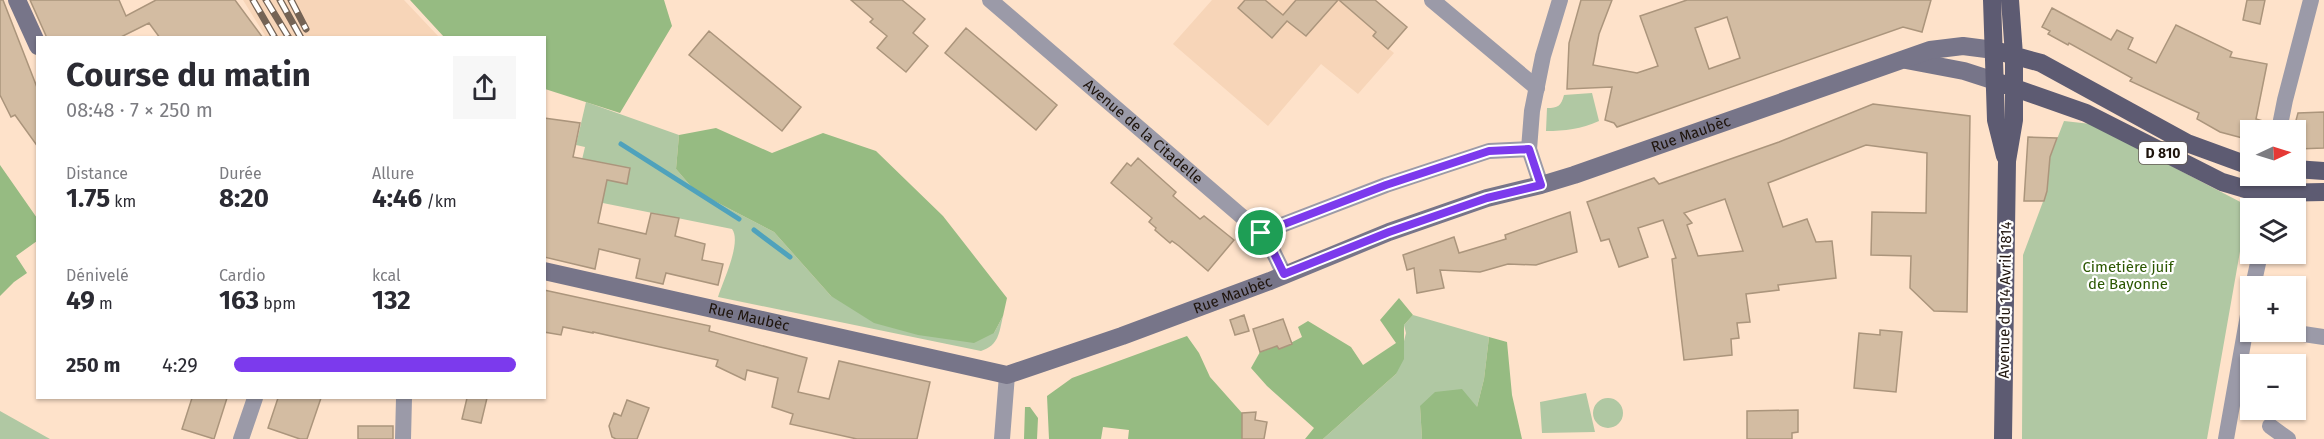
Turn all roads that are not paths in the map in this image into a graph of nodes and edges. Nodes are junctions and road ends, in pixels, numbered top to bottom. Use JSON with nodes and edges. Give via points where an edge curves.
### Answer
{"nodes":[{"id":1,"x":17,"y":0,"type":"edge"},
{"id":2,"x":990,"y":0,"type":"edge"},
{"id":3,"x":1432,"y":0,"type":"edge"},
{"id":4,"x":1560,"y":0,"type":"edge"},
{"id":5,"x":1992,"y":0,"type":"edge"},
{"id":6,"x":2010,"y":0,"type":"edge"},
{"id":7,"x":2311,"y":0,"type":"edge"},
{"id":8,"x":36,"y":42,"type":"edge"},
{"id":9,"x":1994,"y":50,"type":"junction"},
{"id":10,"x":2014,"y":55,"type":"junction"},
{"id":11,"x":1906,"y":60,"type":"junction"},
{"id":12,"x":1995,"y":81,"type":"junction"},
{"id":13,"x":1537,"y":88,"type":"junction"},
{"id":14,"x":2014,"y":89,"type":"junction"},
{"id":15,"x":2281,"y":120,"type":"edge"},
{"id":16,"x":1529,"y":149,"type":"junction"},
{"id":17,"x":2007,"y":161,"type":"junction"},
{"id":18,"x":2240,"y":162,"type":"edge"},
{"id":19,"x":2306,"y":170,"type":"edge"},
{"id":20,"x":2324,"y":171,"type":"edge"},
{"id":21,"x":1541,"y":185,"type":"junction"},
{"id":22,"x":2271,"y":192,"type":"edge"},
{"id":23,"x":2324,"y":192,"type":"edge"},
{"id":24,"x":1261,"y":233,"type":"junction"},
{"id":25,"x":546,"y":271,"type":"edge"},
{"id":26,"x":1284,"y":274,"type":"junction"},
{"id":27,"x":2306,"y":334,"type":"edge"},
{"id":28,"x":2324,"y":337,"type":"edge"},
{"id":29,"x":2245,"y":342,"type":"edge"},
{"id":30,"x":1007,"y":375,"type":"junction"},
{"id":31,"x":255,"y":399,"type":"edge"},
{"id":32,"x":404,"y":399,"type":"edge"},
{"id":33,"x":2270,"y":426,"type":"dead end"},
{"id":34,"x":242,"y":439,"type":"edge"},
{"id":35,"x":403,"y":439,"type":"edge"},
{"id":36,"x":1002,"y":439,"type":"edge"},
{"id":37,"x":2003,"y":439,"type":"edge"},
{"id":38,"x":2226,"y":439,"type":"edge"},
{"id":39,"x":2288,"y":439,"type":"edge"}],
"edges":[{"from":1,"to":8,"type":"main road"},
{"from":2,"to":24,"type":"street","name":"Avenue de la Citadelle"},
{"from":3,"to":13,"type":"street"},
{"from":4,"to":13,"type":"street"},
{"from":5,"to":9,"type":"main road","name":"Avenue du 14 Avril 1814"},
{"from":6,"to":10,"type":"main road","name":"Avenue du 14 Avril 1814"},
{"from":7,"to":15,"type":"street"},
{"from":9,"to":10,"type":"main road"},
{"from":9,"to":11,"type":"main road","name":"Rue Maubèc","via":[[1953,47],[1930,50]]},
{"from":9,"to":12,"type":"main road","name":"Avenue du 14 Avril 1814"},
{"from":10,"to":14,"type":"main road","name":"Avenue du 14 Avril 1814"},
{"from":10,"to":18,"type":"main road","via":[[2041,63],[2187,142]]},
{"from":11,"to":12,"type":"main road","name":"Rue Maubèc"},
{"from":11,"to":21,"type":"main road","name":"Rue Maubèc"},
{"from":12,"to":14,"type":"main road","number":"D 810"},
{"from":12,"to":17,"type":"main road","name":"Avenue du 14 Avril 1814","via":[[1996,120]]},
{"from":13,"to":16,"type":"street"},
{"from":14,"to":17,"type":"main road","name":"Avenue du 14 Avril 1814"},
{"from":14,"to":22,"type":"main road","number":"D 810","via":[[2086,113],[2222,182]]},
{"from":16,"to":21,"type":"street"},
{"from":16,"to":24,"type":"street","via":[[1489,151]]},
{"from":17,"to":37,"type":"main road","name":"Avenue du 14 Avril 1814"},
{"from":19,"to":20,"type":"main road"},
{"from":21,"to":26,"type":"main road","name":"Rue Maubèc","via":[[1487,198]]},
{"from":22,"to":23,"type":"main road","number":"D 810"},
{"from":24,"to":26,"type":"street","name":"Avenue de la Citadelle"},
{"from":25,"to":30,"type":"main road","name":"Rue Maubèc"},
{"from":26,"to":30,"type":"main road","name":"Rue Maubèc"},
{"from":27,"to":28,"type":"street"},
{"from":29,"to":38,"type":"street"},
{"from":30,"to":36,"type":"street"},
{"from":31,"to":34,"type":"street"},
{"from":32,"to":35,"type":"street"},
{"from":33,"to":39,"type":"street"}]}
